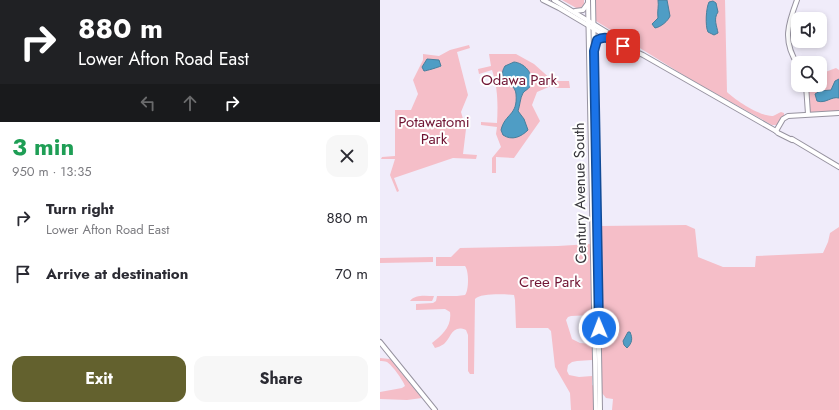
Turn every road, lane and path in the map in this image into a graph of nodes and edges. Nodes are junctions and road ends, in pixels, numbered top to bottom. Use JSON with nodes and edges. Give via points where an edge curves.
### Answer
{"nodes":[{"id":1,"x":543,"y":0,"type":"edge"},
{"id":2,"x":554,"y":0,"type":"edge"},
{"id":3,"x":593,"y":0,"type":"edge"},
{"id":4,"x":797,"y":0,"type":"edge"},
{"id":5,"x":588,"y":1,"type":"edge"},
{"id":6,"x":573,"y":11,"type":"junction"},
{"id":7,"x":589,"y":20,"type":"junction"},
{"id":8,"x":593,"y":23,"type":"junction"},
{"id":9,"x":589,"y":26,"type":"junction"},
{"id":10,"x":593,"y":29,"type":"junction"},
{"id":11,"x":609,"y":38,"type":"junction"},
{"id":12,"x":594,"y":51,"type":"junction"},
{"id":13,"x":643,"y":55,"type":"junction"},
{"id":14,"x":793,"y":56,"type":"edge"},
{"id":15,"x":806,"y":92,"type":"edge"},
{"id":16,"x":839,"y":113,"type":"edge"},
{"id":17,"x":808,"y":114,"type":"junction"},
{"id":18,"x":776,"y":131,"type":"junction"},
{"id":19,"x":839,"y":167,"type":"edge"},
{"id":20,"x":380,"y":342,"type":"edge"},
{"id":21,"x":435,"y":410,"type":"edge"},
{"id":22,"x":596,"y":410,"type":"edge"},
{"id":23,"x":600,"y":410,"type":"edge"}],
"edges":[{"from":1,"to":9,"type":"main road"},
{"from":2,"to":6,"type":"main road"},
{"from":3,"to":8,"type":"main road","name":"Century Avenue South"},
{"from":4,"to":14,"type":"main road","via":[[789,22],[788,36]]},
{"from":5,"to":6,"type":"main road","via":[[582,11]]},
{"from":5,"to":7,"type":"main road","name":"Century Avenue South"},
{"from":6,"to":7,"type":"main road"},
{"from":7,"to":8,"type":"main road"},
{"from":7,"to":9,"type":"main road","name":"Century Avenue South"},
{"from":8,"to":10,"type":"main road","name":"Century Avenue South"},
{"from":8,"to":13,"type":"main road"},
{"from":9,"to":10,"type":"main road"},
{"from":9,"to":22,"type":"main road","name":"Century Avenue South"},
{"from":10,"to":11,"type":"main road"},
{"from":10,"to":12,"type":"main road","name":"Century Avenue South"},
{"from":11,"to":12,"type":"main road","via":[[597,40]]},
{"from":11,"to":13,"type":"main road"},
{"from":12,"to":23,"type":"main road","name":"Century Avenue South"},
{"from":13,"to":18,"type":"main road"},
{"from":15,"to":17,"type":"main road"},
{"from":16,"to":17,"type":"main road"},
{"from":17,"to":18,"type":"main road","via":[[786,116]]},
{"from":18,"to":19,"type":"main road"},
{"from":20,"to":21,"type":"main road"}]}
